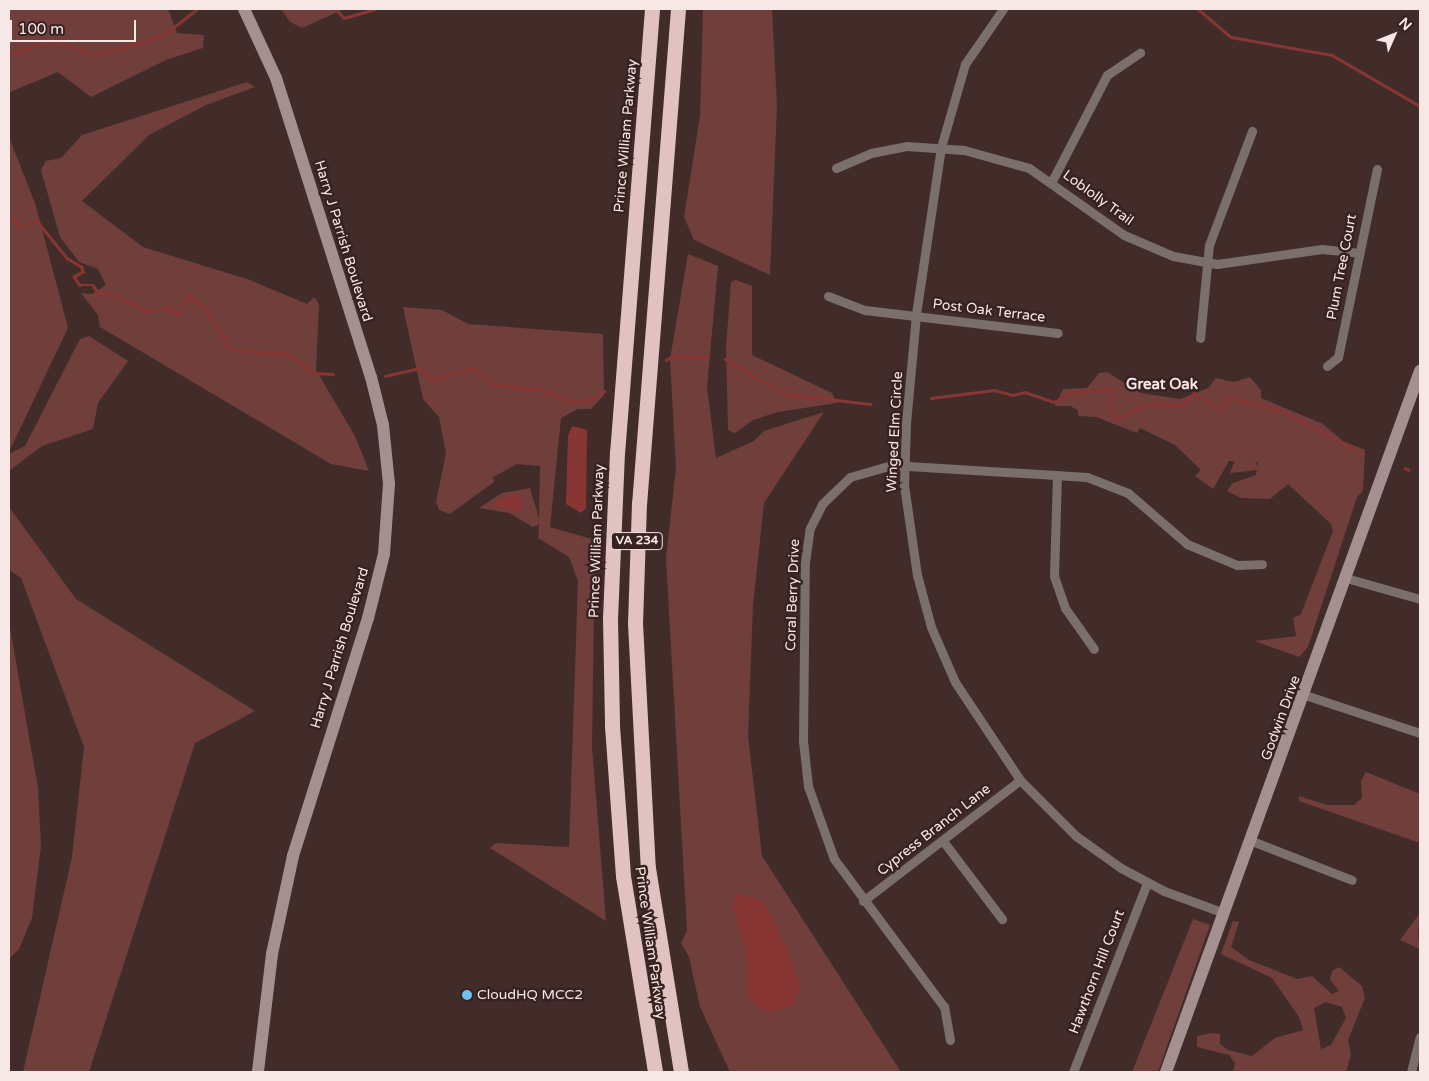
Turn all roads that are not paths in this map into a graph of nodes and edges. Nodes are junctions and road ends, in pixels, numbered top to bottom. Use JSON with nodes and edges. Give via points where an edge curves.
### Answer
{"nodes":[{"id":1,"x":244,"y":9,"type":"edge"},
{"id":2,"x":652,"y":9,"type":"edge"},
{"id":3,"x":678,"y":9,"type":"edge"},
{"id":4,"x":1003,"y":9,"type":"edge"},
{"id":5,"x":1140,"y":53,"type":"dead end"},
{"id":6,"x":1252,"y":131,"type":"dead end"},
{"id":7,"x":940,"y":147,"type":"junction"},
{"id":8,"x":836,"y":168,"type":"dead end"},
{"id":9,"x":1377,"y":169,"type":"dead end"},
{"id":10,"x":1052,"y":181,"type":"junction"},
{"id":11,"x":1359,"y":252,"type":"junction"},
{"id":12,"x":1206,"y":263,"type":"junction"},
{"id":13,"x":828,"y":296,"type":"dead end"},
{"id":14,"x":916,"y":315,"type":"junction"},
{"id":15,"x":1058,"y":333,"type":"dead end"},
{"id":16,"x":1200,"y":338,"type":"dead end"},
{"id":17,"x":1327,"y":366,"type":"dead end"},
{"id":18,"x":1420,"y":371,"type":"edge"},
{"id":19,"x":904,"y":465,"type":"junction"},
{"id":20,"x":1057,"y":475,"type":"junction"},
{"id":21,"x":1262,"y":564,"type":"dead end"},
{"id":22,"x":1346,"y":578,"type":"junction"},
{"id":23,"x":1420,"y":599,"type":"edge"},
{"id":24,"x":1094,"y":648,"type":"dead end"},
{"id":25,"x":1305,"y":695,"type":"junction"},
{"id":26,"x":1420,"y":733,"type":"edge"},
{"id":27,"x":1020,"y":780,"type":"junction"},
{"id":28,"x":943,"y":841,"type":"junction"},
{"id":29,"x":1252,"y":842,"type":"junction"},
{"id":30,"x":1352,"y":880,"type":"dead end"},
{"id":31,"x":1148,"y":883,"type":"junction"},
{"id":32,"x":863,"y":902,"type":"junction"},
{"id":33,"x":1224,"y":913,"type":"junction"},
{"id":34,"x":1002,"y":919,"type":"dead end"},
{"id":35,"x":1420,"y":1037,"type":"edge"},
{"id":36,"x":950,"y":1040,"type":"dead end"},
{"id":37,"x":258,"y":1072,"type":"edge"},
{"id":38,"x":655,"y":1072,"type":"edge"},
{"id":39,"x":681,"y":1072,"type":"edge"},
{"id":40,"x":1073,"y":1072,"type":"edge"},
{"id":41,"x":1166,"y":1072,"type":"edge"},
{"id":42,"x":1411,"y":1072,"type":"edge"}],
"edges":[{"from":1,"to":37,"type":"street","name":"Harry J Parrish Boulevard","via":[[276,78],[371,377],[383,425],[389,484],[384,554],[368,618],[293,856],[272,954]]},
{"from":2,"to":38,"type":"highway","name":"Prince William Parkway","number":"VA 234","via":[[617,452],[610,618],[623,868]]},
{"from":3,"to":39,"type":"highway","name":"Prince William Parkway","number":"VA 234","via":[[640,493],[635,632],[648,868]]},
{"from":4,"to":7,"type":"street","name":"Winged Elm Circle","via":[[966,64]]},
{"from":5,"to":10,"type":"street","via":[[1107,76]]},
{"from":6,"to":12,"type":"street","via":[[1215,224]]},
{"from":7,"to":8,"type":"street","name":"Loblolly Trail","via":[[886,149]]},
{"from":7,"to":10,"type":"street","name":"Loblolly Trail","via":[[1014,162]]},
{"from":7,"to":14,"type":"street","name":"Winged Elm Circle"},
{"from":9,"to":11,"type":"street","name":"Plum Tree Court"},
{"from":10,"to":12,"type":"street","name":"Loblolly Trail","via":[[1131,239]]},
{"from":11,"to":12,"type":"street","name":"Loblolly Trail","via":[[1322,249]]},
{"from":11,"to":17,"type":"street","name":"Plum Tree Court","via":[[1338,356]]},
{"from":12,"to":16,"type":"street"},
{"from":13,"to":14,"type":"street","name":"Post Oak Terrace","via":[[865,310]]},
{"from":14,"to":15,"type":"street","name":"Post Oak Terrace"},
{"from":14,"to":19,"type":"street","name":"Winged Elm Circle"},
{"from":18,"to":22,"type":"street","name":"Godwin Drive"},
{"from":19,"to":20,"type":"street","name":"Coral Berry Drive"},
{"from":19,"to":27,"type":"street","name":"Winged Elm Circle","via":[[910,540],[932,627],[973,713]]},
{"from":19,"to":32,"type":"street","name":"Coral Berry Drive","via":[[861,471],[830,493],[810,528],[805,562],[802,741],[808,786],[826,842]]},
{"from":20,"to":21,"type":"street","name":"Coral Berry Drive","via":[[1115,486],[1144,505],[1187,544],[1237,565]]},
{"from":20,"to":24,"type":"street","via":[[1054,576],[1065,608]]},
{"from":22,"to":23,"type":"street"},
{"from":22,"to":25,"type":"street","name":"Godwin Drive"},
{"from":25,"to":26,"type":"street"},
{"from":25,"to":29,"type":"street","name":"Godwin Drive"},
{"from":27,"to":28,"type":"street","name":"Cypress Branch Lane"},
{"from":27,"to":31,"type":"street","name":"Winged Elm Circle","via":[[1076,836]]},
{"from":28,"to":32,"type":"street","name":"Cypress Branch Lane"},
{"from":28,"to":34,"type":"street"},
{"from":29,"to":30,"type":"street"},
{"from":29,"to":33,"type":"street","name":"Godwin Drive"},
{"from":31,"to":33,"type":"street","name":"Winged Elm Circle"},
{"from":31,"to":40,"type":"street","name":"Hawthorn Hill Court"},
{"from":32,"to":36,"type":"street","name":"Coral Berry Drive","via":[[944,1008]]},
{"from":33,"to":41,"type":"street","name":"Godwin Drive"},
{"from":35,"to":42,"type":"street"}]}
